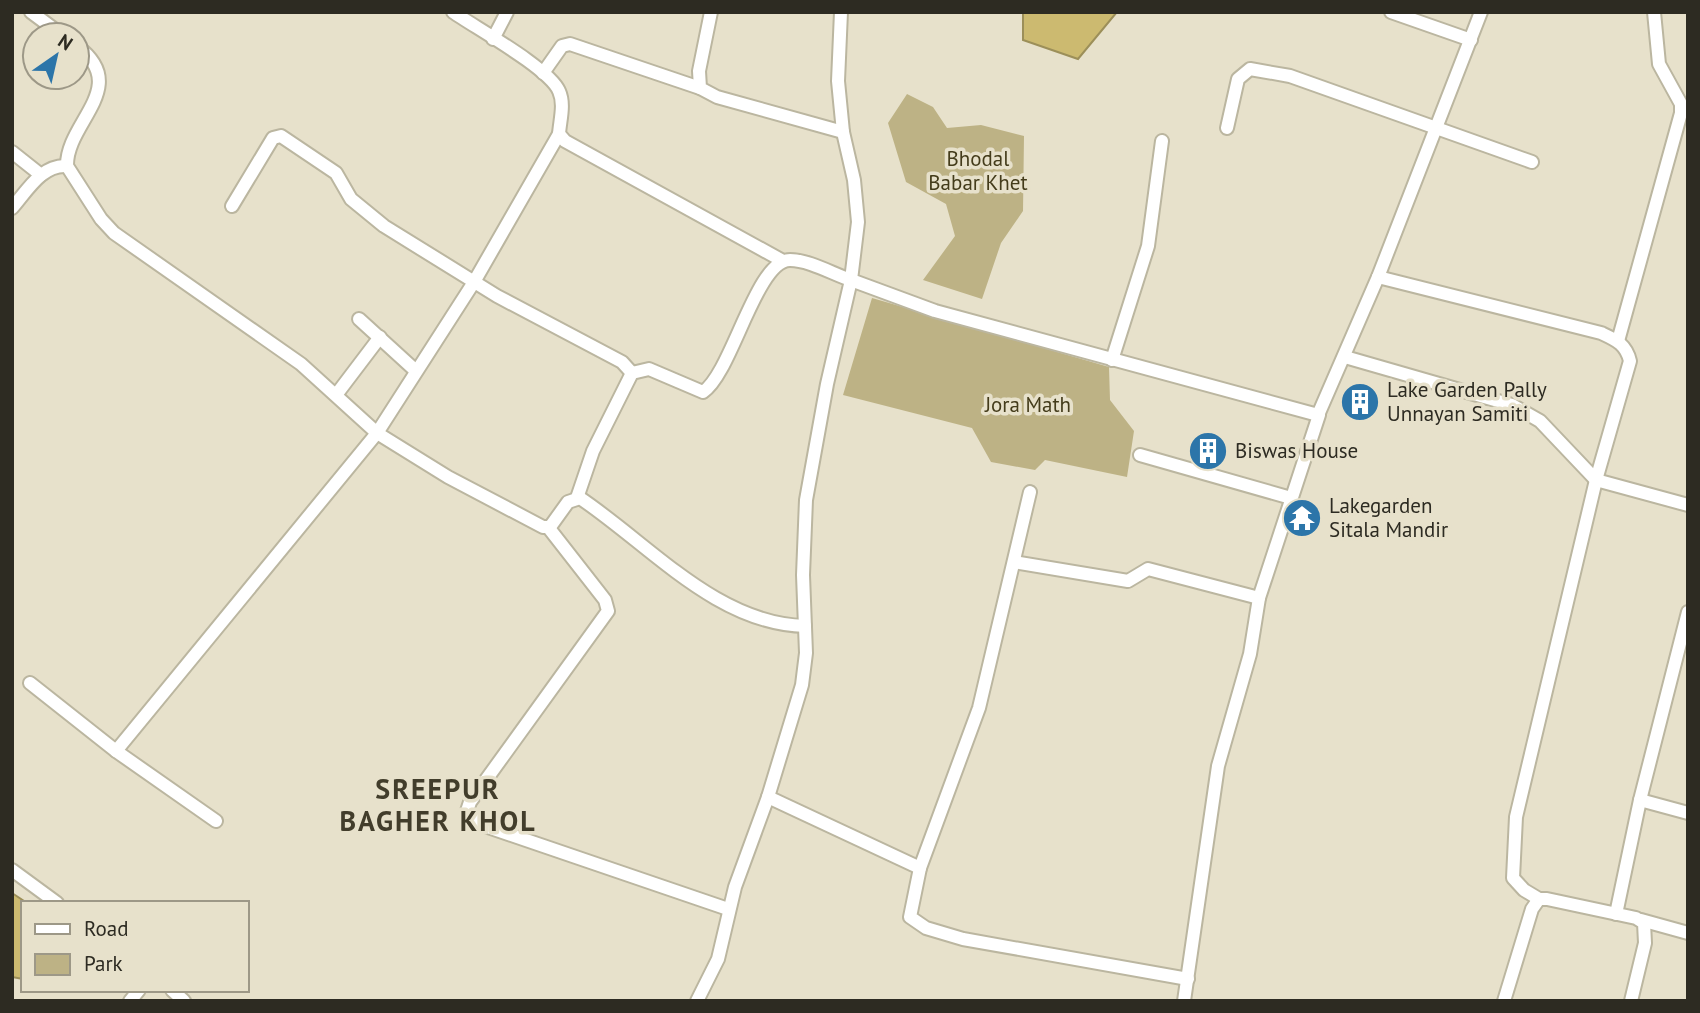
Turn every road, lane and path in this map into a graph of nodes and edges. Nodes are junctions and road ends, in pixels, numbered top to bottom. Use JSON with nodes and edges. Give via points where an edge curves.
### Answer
{"nodes":[{"id":1,"x":453,"y":12,"type":"edge"},
{"id":2,"x":507,"y":12,"type":"edge"},
{"id":3,"x":711,"y":12,"type":"edge"},
{"id":4,"x":841,"y":12,"type":"edge"},
{"id":5,"x":1391,"y":12,"type":"edge"},
{"id":6,"x":1482,"y":12,"type":"edge"},
{"id":7,"x":1654,"y":12,"type":"edge"},
{"id":8,"x":493,"y":39,"type":"junction"},
{"id":9,"x":1471,"y":40,"type":"junction"},
{"id":10,"x":91,"y":61,"type":"edge"},
{"id":11,"x":543,"y":73,"type":"junction"},
{"id":12,"x":700,"y":88,"type":"junction"},
{"id":13,"x":1684,"y":105,"type":"edge"},
{"id":14,"x":1227,"y":128,"type":"dead end"},
{"id":15,"x":1438,"y":129,"type":"junction"},
{"id":16,"x":843,"y":132,"type":"junction"},
{"id":17,"x":559,"y":134,"type":"junction"},
{"id":18,"x":1162,"y":141,"type":"dead end"},
{"id":19,"x":12,"y":152,"type":"edge"},
{"id":20,"x":1532,"y":162,"type":"dead end"},
{"id":21,"x":67,"y":166,"type":"junction"},
{"id":22,"x":41,"y":175,"type":"junction"},
{"id":23,"x":232,"y":206,"type":"dead end"},
{"id":24,"x":12,"y":208,"type":"edge"},
{"id":25,"x":783,"y":261,"type":"junction"},
{"id":26,"x":1378,"y":277,"type":"junction"},
{"id":27,"x":851,"y":280,"type":"junction"},
{"id":28,"x":474,"y":282,"type":"junction"},
{"id":29,"x":359,"y":319,"type":"dead end"},
{"id":30,"x":380,"y":337,"type":"junction"},
{"id":31,"x":1618,"y":341,"type":"junction"},
{"id":32,"x":1345,"y":357,"type":"junction"},
{"id":33,"x":1112,"y":360,"type":"junction"},
{"id":34,"x":416,"y":371,"type":"junction"},
{"id":35,"x":632,"y":373,"type":"junction"},
{"id":36,"x":336,"y":395,"type":"junction"},
{"id":37,"x":1319,"y":415,"type":"junction"},
{"id":38,"x":377,"y":433,"type":"junction"},
{"id":39,"x":1140,"y":455,"type":"dead end"},
{"id":40,"x":1596,"y":480,"type":"junction"},
{"id":41,"x":1030,"y":492,"type":"dead end"},
{"id":42,"x":577,"y":498,"type":"junction"},
{"id":43,"x":1291,"y":498,"type":"junction"},
{"id":44,"x":1688,"y":505,"type":"edge"},
{"id":45,"x":548,"y":527,"type":"junction"},
{"id":46,"x":1014,"y":562,"type":"junction"},
{"id":47,"x":1259,"y":597,"type":"junction"},
{"id":48,"x":1687,"y":616,"type":"edge"},
{"id":49,"x":806,"y":626,"type":"junction"},
{"id":50,"x":30,"y":683,"type":"dead end"},
{"id":51,"x":116,"y":751,"type":"junction"},
{"id":52,"x":768,"y":797,"type":"junction"},
{"id":53,"x":1640,"y":800,"type":"junction"},
{"id":54,"x":1688,"y":813,"type":"edge"},
{"id":55,"x":216,"y":821,"type":"dead end"},
{"id":56,"x":920,"y":868,"type":"junction"},
{"id":57,"x":12,"y":870,"type":"edge"},
{"id":58,"x":1539,"y":899,"type":"junction"},
{"id":59,"x":54,"y":901,"type":"edge"},
{"id":60,"x":729,"y":909,"type":"junction"},
{"id":61,"x":1616,"y":914,"type":"junction"},
{"id":62,"x":1641,"y":920,"type":"junction"},
{"id":63,"x":1688,"y":933,"type":"edge"},
{"id":64,"x":1188,"y":979,"type":"junction"},
{"id":65,"x":697,"y":1001,"type":"edge"},
{"id":66,"x":1184,"y":1001,"type":"edge"},
{"id":67,"x":1504,"y":1001,"type":"edge"},
{"id":68,"x":1631,"y":1001,"type":"edge"}],
"edges":[{"from":1,"to":8,"type":"street"},
{"from":2,"to":8,"type":"street"},
{"from":3,"to":12,"type":"street"},
{"from":4,"to":16,"type":"street","via":[[838,81]]},
{"from":5,"to":9,"type":"street"},
{"from":6,"to":9,"type":"street"},
{"from":7,"to":13,"type":"street","via":[[1659,64]]},
{"from":8,"to":11,"type":"street"},
{"from":9,"to":15,"type":"street"},
{"from":10,"to":21,"type":"street","via":[[99,83]]},
{"from":11,"to":12,"type":"street","via":[[562,46],[570,44]]},
{"from":11,"to":17,"type":"street","via":[[556,85],[562,100]]},
{"from":12,"to":16,"type":"street","via":[[717,97]]},
{"from":13,"to":31,"type":"street"},
{"from":14,"to":15,"type":"street","via":[[1238,79],[1250,69],[1290,76]]},
{"from":15,"to":20,"type":"street"},
{"from":15,"to":26,"type":"street"},
{"from":16,"to":27,"type":"street","via":[[859,222]]},
{"from":17,"to":25,"type":"street","via":[[591,157]]},
{"from":17,"to":28,"type":"street"},
{"from":18,"to":33,"type":"street","via":[[1147,246]]},
{"from":19,"to":22,"type":"street"},
{"from":21,"to":22,"type":"street","via":[[56,166]]},
{"from":21,"to":36,"type":"street","via":[[114,233],[301,364]]},
{"from":22,"to":24,"type":"street"},
{"from":23,"to":28,"type":"street","via":[[273,138],[281,136],[336,173],[359,207]]},
{"from":25,"to":27,"type":"street","via":[[793,260]]},
{"from":25,"to":35,"type":"street","via":[[766,278],[706,391],[696,392],[649,369]]},
{"from":26,"to":31,"type":"street"},
{"from":26,"to":32,"type":"street"},
{"from":27,"to":33,"type":"street","via":[[935,311]]},
{"from":27,"to":49,"type":"street","via":[[808,481],[803,575]]},
{"from":28,"to":34,"type":"street"},
{"from":28,"to":35,"type":"street","via":[[622,362]]},
{"from":29,"to":30,"type":"street"},
{"from":30,"to":34,"type":"street"},
{"from":30,"to":36,"type":"street"},
{"from":31,"to":40,"type":"street","via":[[1630,360]]},
{"from":32,"to":37,"type":"street"},
{"from":32,"to":40,"type":"street","via":[[1512,405],[1540,421]]},
{"from":33,"to":37,"type":"street"},
{"from":34,"to":38,"type":"street"},
{"from":35,"to":42,"type":"street","via":[[593,451]]},
{"from":36,"to":38,"type":"street"},
{"from":37,"to":43,"type":"street"},
{"from":38,"to":45,"type":"street","via":[[448,477]]},
{"from":38,"to":51,"type":"street"},
{"from":39,"to":43,"type":"street"},
{"from":40,"to":44,"type":"street"},
{"from":40,"to":58,"type":"street","via":[[1516,817],[1513,878]]},
{"from":41,"to":46,"type":"street"},
{"from":42,"to":45,"type":"street","via":[[568,502]]},
{"from":42,"to":49,"type":"street","via":[[730,607],[773,624]]},
{"from":43,"to":47,"type":"street"},
{"from":45,"to":60,"type":"street","via":[[605,600],[608,611],[503,751],[467,811],[482,825]]},
{"from":46,"to":47,"type":"street","via":[[1128,581],[1147,569]]},
{"from":46,"to":56,"type":"street","via":[[979,708]]},
{"from":47,"to":64,"type":"street","via":[[1250,654],[1217,766]]},
{"from":48,"to":53,"type":"street"},
{"from":49,"to":52,"type":"street","via":[[802,685]]},
{"from":50,"to":51,"type":"street"},
{"from":51,"to":55,"type":"street"},
{"from":52,"to":56,"type":"street"},
{"from":52,"to":60,"type":"street"},
{"from":53,"to":54,"type":"street"},
{"from":53,"to":61,"type":"street"},
{"from":56,"to":64,"type":"street","via":[[910,917],[926,928],[963,939]]},
{"from":57,"to":59,"type":"street"},
{"from":58,"to":61,"type":"street"},
{"from":58,"to":67,"type":"street"},
{"from":60,"to":65,"type":"street","via":[[718,958]]},
{"from":61,"to":62,"type":"street"},
{"from":62,"to":63,"type":"street"},
{"from":62,"to":68,"type":"street","via":[[1647,931]]},
{"from":64,"to":66,"type":"street"}]}
